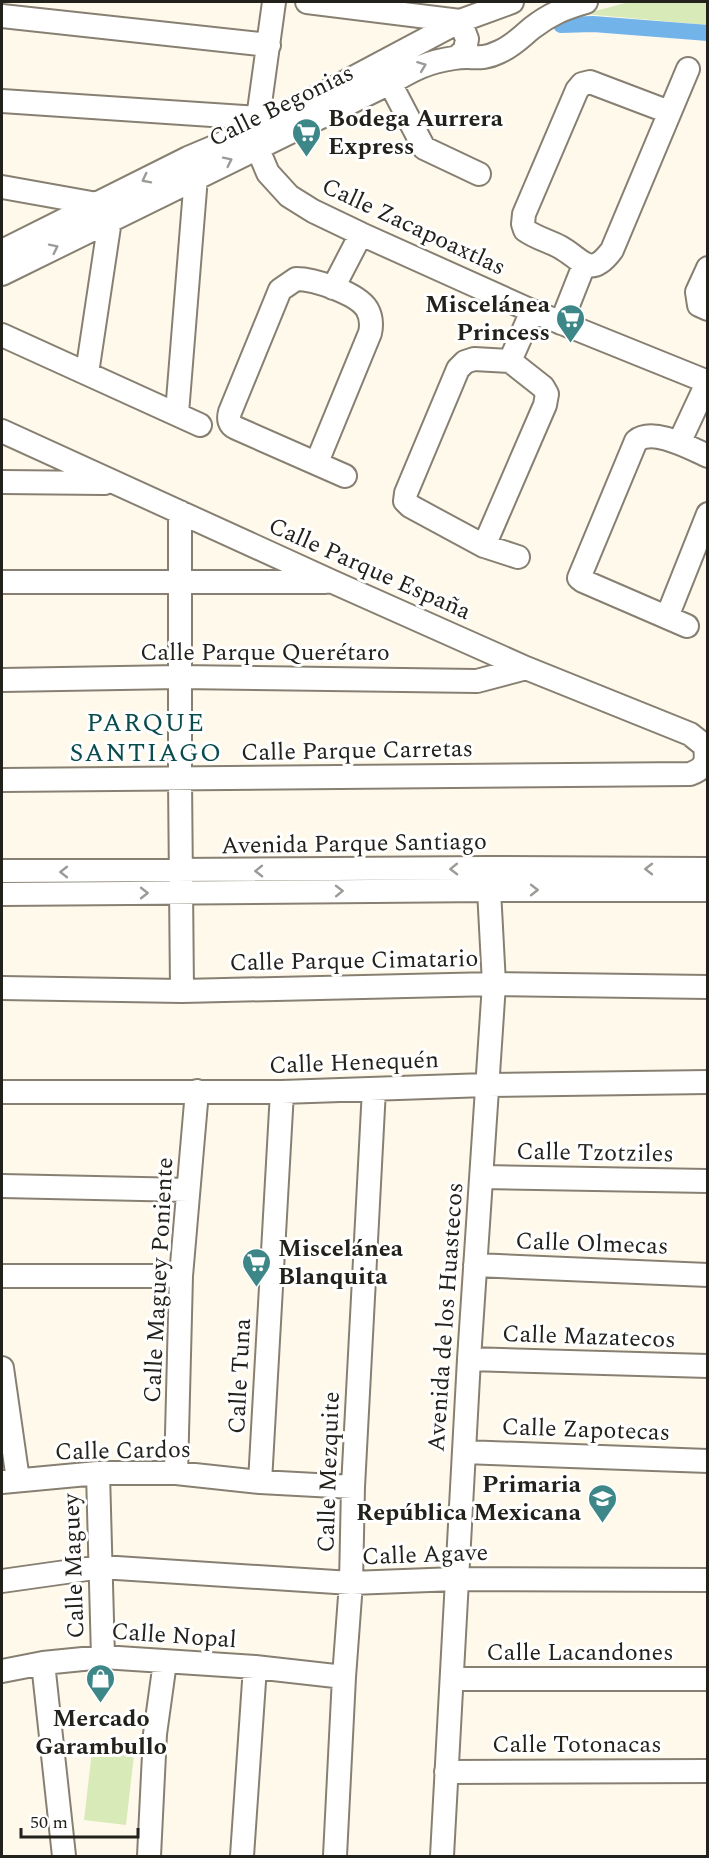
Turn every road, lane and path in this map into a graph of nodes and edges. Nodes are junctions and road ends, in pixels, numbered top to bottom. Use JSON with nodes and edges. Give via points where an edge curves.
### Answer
{"nodes":[{"id":1,"x":274,"y":2,"type":"edge"},
{"id":2,"x":307,"y":2,"type":"edge"},
{"id":3,"x":511,"y":2,"type":"edge"},
{"id":4,"x":586,"y":2,"type":"edge"},
{"id":5,"x":2,"y":16,"type":"edge"},
{"id":6,"x":460,"y":21,"type":"junction"},
{"id":7,"x":532,"y":28,"type":"junction"},
{"id":8,"x":269,"y":45,"type":"junction"},
{"id":9,"x":457,"y":57,"type":"junction"},
{"id":10,"x":688,"y":69,"type":"dead end"},
{"id":11,"x":390,"y":83,"type":"junction"},
{"id":12,"x":2,"y":101,"type":"edge"},
{"id":13,"x":669,"y":112,"type":"junction"},
{"id":14,"x":257,"y":131,"type":"junction"},
{"id":15,"x":192,"y":167,"type":"junction"},
{"id":16,"x":479,"y":174,"type":"dead end"},
{"id":17,"x":2,"y":187,"type":"edge"},
{"id":18,"x":103,"y":212,"type":"junction"},
{"id":19,"x":361,"y":234,"type":"junction"},
{"id":20,"x":2,"y":251,"type":"edge"},
{"id":21,"x":584,"y":265,"type":"junction"},
{"id":22,"x":708,"y":268,"type":"edge"},
{"id":23,"x":2,"y":274,"type":"edge"},
{"id":24,"x":333,"y":288,"type":"junction"},
{"id":25,"x":708,"y":309,"type":"edge"},
{"id":26,"x":532,"y":311,"type":"junction"},
{"id":27,"x":561,"y":322,"type":"junction"},
{"id":28,"x":2,"y":335,"type":"edge"},
{"id":29,"x":510,"y":362,"type":"junction"},
{"id":30,"x":87,"y":373,"type":"junction"},
{"id":31,"x":707,"y":382,"type":"edge"},
{"id":32,"x":177,"y":413,"type":"junction"},
{"id":33,"x":200,"y":425,"type":"dead end"},
{"id":34,"x":2,"y":431,"type":"edge"},
{"id":35,"x":679,"y":443,"type":"junction"},
{"id":36,"x":708,"y":456,"type":"edge"},
{"id":37,"x":317,"y":462,"type":"junction"},
{"id":38,"x":345,"y":476,"type":"dead end"},
{"id":39,"x":2,"y":482,"type":"edge"},
{"id":40,"x":114,"y":484,"type":"junction"},
{"id":41,"x":180,"y":512,"type":"junction"},
{"id":42,"x":708,"y":514,"type":"edge"},
{"id":43,"x":484,"y":546,"type":"junction"},
{"id":44,"x":518,"y":557,"type":"dead end"},
{"id":45,"x":179,"y":581,"type":"junction"},
{"id":46,"x":2,"y":582,"type":"edge"},
{"id":47,"x":333,"y":582,"type":"junction"},
{"id":48,"x":526,"y":668,"type":"junction"},
{"id":49,"x":179,"y":677,"type":"junction"},
{"id":50,"x":2,"y":680,"type":"edge"},
{"id":51,"x":706,"y":760,"type":"edge"},
{"id":52,"x":180,"y":779,"type":"junction"},
{"id":53,"x":2,"y":780,"type":"edge"},
{"id":54,"x":708,"y":869,"type":"edge"},
{"id":55,"x":2,"y":872,"type":"edge"},
{"id":56,"x":180,"y":882,"type":"junction"},
{"id":57,"x":489,"y":890,"type":"junction"},
{"id":58,"x":708,"y":890,"type":"edge"},
{"id":59,"x":2,"y":894,"type":"edge"},
{"id":60,"x":494,"y":984,"type":"junction"},
{"id":61,"x":708,"y":987,"type":"edge"},
{"id":62,"x":2,"y":988,"type":"edge"},
{"id":63,"x":182,"y":991,"type":"junction"},
{"id":64,"x":708,"y":1082,"type":"edge"},
{"id":65,"x":486,"y":1085,"type":"junction"},
{"id":66,"x":374,"y":1089,"type":"junction"},
{"id":67,"x":197,"y":1091,"type":"junction"},
{"id":68,"x":2,"y":1092,"type":"edge"},
{"id":69,"x":282,"y":1092,"type":"junction"},
{"id":70,"x":482,"y":1177,"type":"junction"},
{"id":71,"x":708,"y":1180,"type":"edge"},
{"id":72,"x":2,"y":1186,"type":"edge"},
{"id":73,"x":188,"y":1190,"type":"junction"},
{"id":74,"x":475,"y":1265,"type":"junction"},
{"id":75,"x":708,"y":1275,"type":"edge"},
{"id":76,"x":2,"y":1276,"type":"edge"},
{"id":77,"x":181,"y":1276,"type":"junction"},
{"id":78,"x":469,"y":1359,"type":"junction"},
{"id":79,"x":708,"y":1366,"type":"edge"},
{"id":80,"x":2,"y":1368,"type":"edge"},
{"id":81,"x":464,"y":1452,"type":"junction"},
{"id":82,"x":708,"y":1461,"type":"edge"},
{"id":83,"x":98,"y":1473,"type":"junction"},
{"id":84,"x":176,"y":1473,"type":"junction"},
{"id":85,"x":10,"y":1481,"type":"edge"},
{"id":86,"x":260,"y":1482,"type":"junction"},
{"id":87,"x":353,"y":1487,"type":"junction"},
{"id":88,"x":101,"y":1567,"type":"junction"},
{"id":89,"x":456,"y":1579,"type":"junction"},
{"id":90,"x":708,"y":1580,"type":"edge"},
{"id":91,"x":2,"y":1581,"type":"edge"},
{"id":92,"x":351,"y":1583,"type":"junction"},
{"id":93,"x":103,"y":1657,"type":"junction"},
{"id":94,"x":165,"y":1662,"type":"junction"},
{"id":95,"x":43,"y":1663,"type":"junction"},
{"id":96,"x":255,"y":1667,"type":"junction"},
{"id":97,"x":2,"y":1671,"type":"edge"},
{"id":98,"x":344,"y":1677,"type":"junction"},
{"id":99,"x":452,"y":1679,"type":"junction"},
{"id":100,"x":708,"y":1679,"type":"edge"},
{"id":101,"x":708,"y":1771,"type":"edge"},
{"id":102,"x":446,"y":1772,"type":"junction"},
{"id":103,"x":64,"y":1857,"type":"edge"},
{"id":104,"x":149,"y":1857,"type":"edge"},
{"id":105,"x":242,"y":1857,"type":"edge"},
{"id":106,"x":334,"y":1857,"type":"edge"},
{"id":107,"x":442,"y":1857,"type":"edge"}],
"edges":[{"from":1,"to":8,"type":"street"},
{"from":2,"to":6,"type":"street"},
{"from":3,"to":6,"type":"street","name":"Calle Begonias"},
{"from":3,"to":7,"type":"street","via":[[505,14],[509,26],[520,31]]},
{"from":4,"to":7,"type":"street","name":"Calle Begonias","via":[[558,10]]},
{"from":5,"to":8,"type":"street"},
{"from":6,"to":9,"type":"street","via":[[467,39],[465,50]]},
{"from":6,"to":14,"type":"street","name":"Calle Begonias"},
{"from":7,"to":9,"type":"street","name":"Calle Begonias","via":[[512,46],[482,59]]},
{"from":8,"to":14,"type":"street"},
{"from":11,"to":9,"type":"street","name":"Calle Begonias","one_way":true,"via":[[421,65]]},
{"from":10,"to":13,"type":"street"},
{"from":11,"to":14,"type":"street","name":"Calle Begonias"},
{"from":11,"to":16,"type":"street","via":[[424,148]]},
{"from":12,"to":14,"type":"street"},
{"from":13,"to":21,"type":"street","via":[[612,250],[601,262]]},
{"from":13,"to":21,"type":"street","via":[[590,82],[577,90],[522,219],[525,230],[560,247]]},
{"from":14,"to":15,"type":"street","name":"Calle Begonias"},
{"from":14,"to":19,"type":"street","name":"Calle Zacapoaxtlas","via":[[268,173],[289,196]]},
{"from":15,"to":18,"type":"street","name":"Calle Begonias"},
{"from":15,"to":32,"type":"street"},
{"from":17,"to":18,"type":"street"},
{"from":18,"to":20,"type":"street","name":"Calle Begonias"},
{"from":23,"to":18,"type":"street","name":"Calle Begonias","one_way":true},
{"from":18,"to":30,"type":"street"},
{"from":19,"to":24,"type":"street"},
{"from":19,"to":26,"type":"street","name":"Calle Zacapoaxtlas"},
{"from":21,"to":27,"type":"street"},
{"from":22,"to":25,"type":"street","via":[[697,296],[699,305]]},
{"from":24,"to":37,"type":"street","via":[[366,307],[371,325]]},
{"from":24,"to":37,"type":"street","via":[[296,279],[280,290],[229,417],[231,426]]},
{"from":26,"to":27,"type":"street","name":"Calle Zacapoaxtlas"},
{"from":26,"to":29,"type":"street"},
{"from":27,"to":31,"type":"street","name":"Calle Zacapoaxtlas"},
{"from":28,"to":30,"type":"street"},
{"from":29,"to":43,"type":"street","via":[[547,394]]},
{"from":29,"to":43,"type":"street","via":[[474,359],[458,369],[405,497],[410,506]]},
{"from":30,"to":32,"type":"street"},
{"from":31,"to":35,"type":"street"},
{"from":32,"to":33,"type":"street"},
{"from":34,"to":40,"type":"street","name":"Calle Parque España"},
{"from":35,"to":36,"type":"street"},
{"from":35,"to":42,"type":"street","via":[[651,435],[636,441],[579,578],[677,621]]},
{"from":37,"to":38,"type":"street"},
{"from":39,"to":40,"type":"street"},
{"from":40,"to":41,"type":"street","name":"Calle Parque España"},
{"from":41,"to":45,"type":"street"},
{"from":41,"to":47,"type":"street","name":"Calle Parque España"},
{"from":43,"to":44,"type":"street"},
{"from":45,"to":46,"type":"street"},
{"from":45,"to":47,"type":"street"},
{"from":45,"to":49,"type":"street"},
{"from":47,"to":48,"type":"street","name":"Calle Parque España"},
{"from":48,"to":49,"type":"street","name":"Calle Parque Querétaro","via":[[477,681]]},
{"from":48,"to":51,"type":"street","name":"Calle Parque España","via":[[690,734],[705,746]]},
{"from":49,"to":50,"type":"street","name":"Calle Parque Querétaro"},
{"from":49,"to":52,"type":"street"},
{"from":51,"to":52,"type":"street","name":"Calle Parque Carretas","via":[[700,770],[690,774]]},
{"from":52,"to":53,"type":"street","name":"Calle Parque Carretas"},
{"from":52,"to":56,"type":"street"},
{"from":54,"to":56,"type":"street","name":"Avenida Parque Santiago","one_way":true,"via":[[489,868]]},
{"from":56,"to":55,"type":"street","name":"Avenida Parque Santiago","one_way":true},
{"from":56,"to":57,"type":"street","name":"Avenida Parque Santiago","one_way":true},
{"from":59,"to":56,"type":"street","name":"Avenida Parque Santiago","one_way":true},
{"from":56,"to":63,"type":"street"},
{"from":57,"to":58,"type":"street","name":"Avenida Parque Santiago","one_way":true},
{"from":57,"to":60,"type":"street","name":"Avenida de los Huastecos"},
{"from":60,"to":61,"type":"street","name":"Calle Parque Cimatario"},
{"from":60,"to":63,"type":"street","name":"Calle Parque Cimatario"},
{"from":60,"to":65,"type":"street","name":"Avenida de los Huastecos"},
{"from":62,"to":63,"type":"street","name":"Calle Parque Cimatario"},
{"from":64,"to":65,"type":"street","name":"Calle Henequén"},
{"from":65,"to":66,"type":"street","name":"Calle Henequén"},
{"from":65,"to":70,"type":"street","name":"Avenida de los Huastecos"},
{"from":66,"to":69,"type":"street","name":"Calle Henequén"},
{"from":66,"to":87,"type":"street","name":"Calle Mezquite"},
{"from":67,"to":68,"type":"street","name":"Calle Henequén"},
{"from":67,"to":69,"type":"street","name":"Calle Henequén"},
{"from":67,"to":73,"type":"street","name":"Calle Maguey Poniente"},
{"from":69,"to":86,"type":"street","name":"Calle Tuna"},
{"from":70,"to":71,"type":"street","name":"Calle Tzotziles"},
{"from":70,"to":74,"type":"street","name":"Avenida de los Huastecos"},
{"from":72,"to":73,"type":"street"},
{"from":73,"to":77,"type":"street","name":"Calle Maguey Poniente"},
{"from":74,"to":75,"type":"street","name":"Calle Olmecas"},
{"from":74,"to":78,"type":"street","name":"Avenida de los Huastecos"},
{"from":76,"to":77,"type":"street"},
{"from":77,"to":84,"type":"street","name":"Calle Maguey Poniente"},
{"from":78,"to":79,"type":"street","name":"Calle Mazatecos"},
{"from":78,"to":81,"type":"street","name":"Avenida de los Huastecos"},
{"from":80,"to":85,"type":"street"},
{"from":81,"to":82,"type":"street","name":"Calle Zapotecas"},
{"from":81,"to":89,"type":"street","name":"Avenida de los Huastecos"},
{"from":83,"to":84,"type":"street","name":"Calle Cardos"},
{"from":83,"to":85,"type":"street","name":"Calle Cardos"},
{"from":83,"to":88,"type":"street","name":"Calle Maguey"},
{"from":84,"to":86,"type":"street","name":"Calle Cardos"},
{"from":86,"to":87,"type":"street","name":"Calle Cardos"},
{"from":87,"to":92,"type":"street","name":"Calle Mezquite"},
{"from":88,"to":91,"type":"street","name":"Calle Agave"},
{"from":88,"to":92,"type":"street","name":"Calle Agave"},
{"from":88,"to":93,"type":"street","name":"Calle Maguey"},
{"from":89,"to":90,"type":"street","name":"Calle Agave"},
{"from":89,"to":92,"type":"street","name":"Calle Agave"},
{"from":89,"to":99,"type":"street","name":"Avenida de los Huastecos"},
{"from":92,"to":98,"type":"street","name":"Calle Mezquite"},
{"from":93,"to":94,"type":"street","name":"Calle Nopal"},
{"from":93,"to":95,"type":"street","name":"Calle Nopal"},
{"from":94,"to":96,"type":"street","name":"Calle Nopal"},
{"from":94,"to":104,"type":"street","via":[[156,1734]]},
{"from":95,"to":97,"type":"street","name":"Calle Nopal"},
{"from":95,"to":103,"type":"street"},
{"from":96,"to":98,"type":"street","name":"Calle Nopal"},
{"from":96,"to":105,"type":"street"},
{"from":98,"to":106,"type":"street","name":"Calle Mezquite"},
{"from":99,"to":100,"type":"street","name":"Calle Lacandones"},
{"from":99,"to":102,"type":"street","name":"Avenida de los Huastecos"},
{"from":101,"to":102,"type":"street","name":"Calle Totonacas"},
{"from":102,"to":107,"type":"street","name":"Avenida de los Huastecos"}]}
